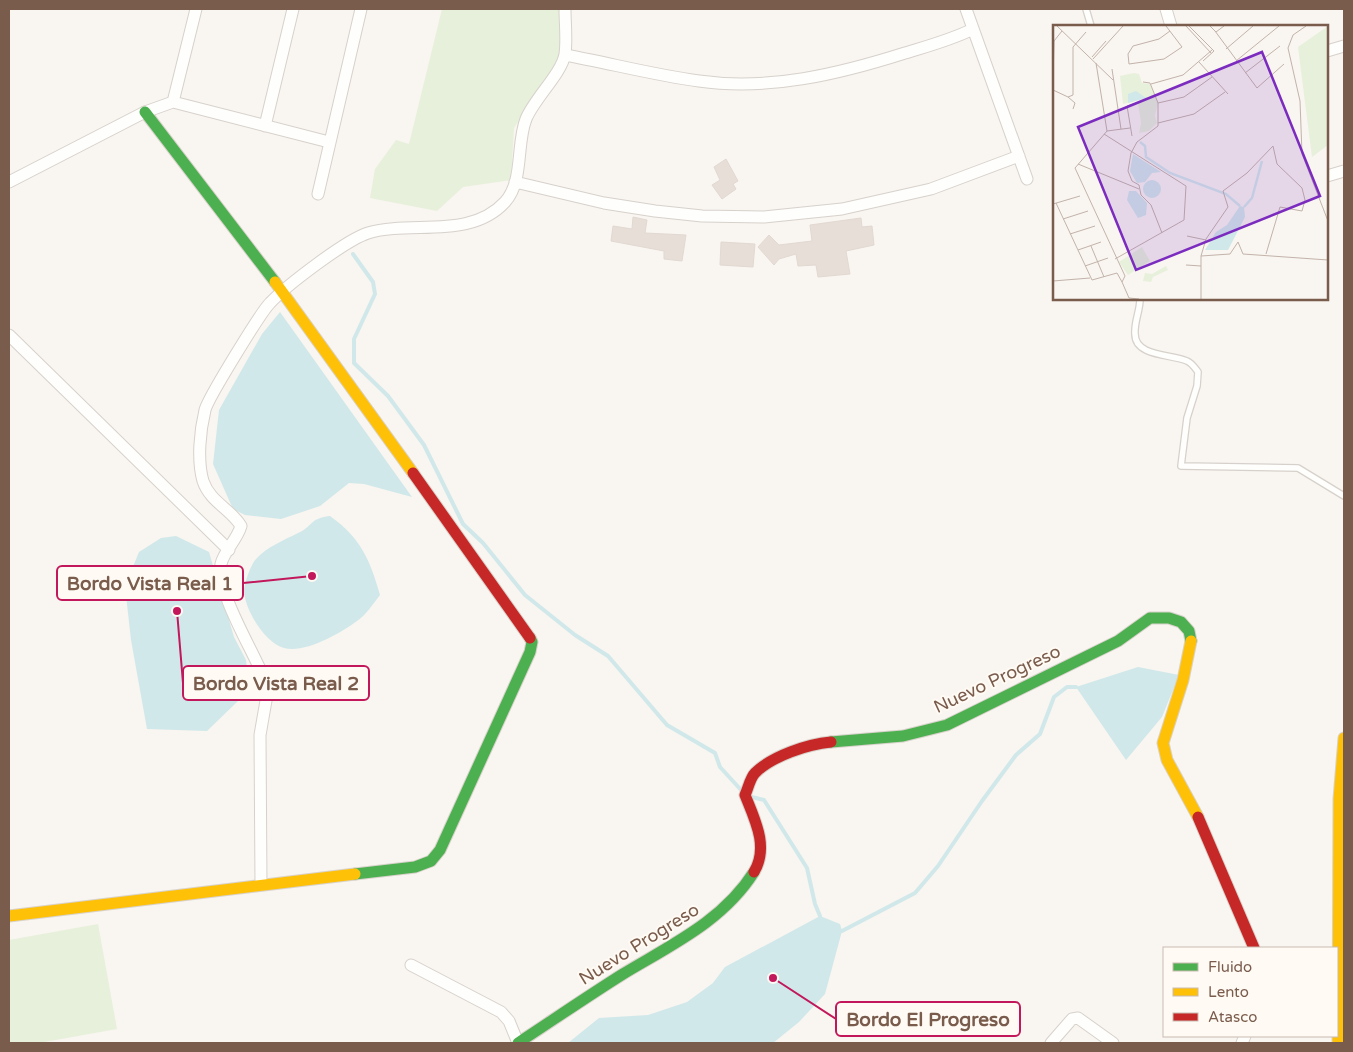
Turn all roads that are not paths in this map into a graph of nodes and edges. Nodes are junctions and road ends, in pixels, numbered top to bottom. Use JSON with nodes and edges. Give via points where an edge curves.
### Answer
{"nodes":[{"id":1,"x":196,"y":9,"type":"edge"},
{"id":2,"x":293,"y":9,"type":"edge"},
{"id":3,"x":361,"y":9,"type":"edge"},
{"id":4,"x":565,"y":9,"type":"edge"},
{"id":5,"x":966,"y":9,"type":"edge"},
{"id":6,"x":1086,"y":9,"type":"edge"},
{"id":7,"x":1166,"y":9,"type":"edge"},
{"id":8,"x":1091,"y":25,"type":"edge"},
{"id":9,"x":1171,"y":25,"type":"edge"},
{"id":10,"x":973,"y":29,"type":"junction"},
{"id":11,"x":1344,"y":46,"type":"edge"},
{"id":12,"x":1328,"y":51,"type":"edge"},
{"id":13,"x":565,"y":54,"type":"junction"},
{"id":14,"x":173,"y":102,"type":"junction"},
{"id":15,"x":145,"y":112,"type":"junction"},
{"id":16,"x":265,"y":126,"type":"junction"},
{"id":17,"x":329,"y":142,"type":"junction"},
{"id":18,"x":1019,"y":156,"type":"junction"},
{"id":19,"x":1344,"y":170,"type":"edge"},
{"id":20,"x":1328,"y":176,"type":"edge"},
{"id":21,"x":1027,"y":179,"type":"dead end"},
{"id":22,"x":9,"y":182,"type":"edge"},
{"id":23,"x":515,"y":182,"type":"junction"},
{"id":24,"x":318,"y":194,"type":"dead end"},
{"id":25,"x":283,"y":292,"type":"junction"},
{"id":26,"x":1140,"y":300,"type":"edge"},
{"id":27,"x":9,"y":334,"type":"edge"},
{"id":28,"x":1344,"y":496,"type":"edge"},
{"id":29,"x":229,"y":550,"type":"junction"},
{"id":30,"x":1344,"y":738,"type":"edge"},
{"id":31,"x":261,"y":885,"type":"junction"},
{"id":32,"x":9,"y":916,"type":"edge"},
{"id":33,"x":1254,"y":947,"type":"edge"},
{"id":34,"x":411,"y":965,"type":"dead end"},
{"id":35,"x":518,"y":1043,"type":"edge"},
{"id":36,"x":1051,"y":1043,"type":"edge"},
{"id":37,"x":1113,"y":1043,"type":"edge"},
{"id":38,"x":1338,"y":1043,"type":"edge"}],
"edges":[{"from":1,"to":14,"type":"street"},
{"from":2,"to":16,"type":"street"},
{"from":3,"to":17,"type":"street"},
{"from":4,"to":13,"type":"street"},
{"from":5,"to":10,"type":"street"},
{"from":6,"to":8,"type":"lane"},
{"from":7,"to":9,"type":"street"},
{"from":10,"to":13,"type":"street","via":[[952,39],[860,67],[806,79],[743,84],[700,82]]},
{"from":10,"to":18,"type":"street"},
{"from":11,"to":12,"type":"street"},
{"from":13,"to":23,"type":"street","via":[[526,117]]},
{"from":14,"to":15,"type":"street"},
{"from":14,"to":16,"type":"street"},
{"from":15,"to":22,"type":"street"},
{"from":15,"to":25,"type":"street"},
{"from":16,"to":17,"type":"street"},
{"from":17,"to":24,"type":"street"},
{"from":18,"to":21,"type":"street"},
{"from":18,"to":23,"type":"street","via":[[931,189],[842,209],[764,217],[654,211]]},
{"from":19,"to":20,"type":"street"},
{"from":23,"to":25,"type":"street","via":[[506,201],[490,214],[462,226],[390,229],[367,234],[339,248]]},
{"from":25,"to":29,"type":"street","via":[[269,304],[206,408],[200,454],[203,481],[215,502],[235,516],[241,526]]},
{"from":25,"to":31,"type":"street","via":[[532,642],[440,850],[431,861],[415,866]]},
{"from":26,"to":28,"type":"lane","via":[[1134,335],[1138,345],[1146,351],[1190,362],[1198,372],[1187,418],[1181,466],[1298,468]]},
{"from":27,"to":29,"type":"street"},
{"from":29,"to":31,"type":"street","via":[[221,564],[224,591],[266,683],[260,735]]},
{"from":30,"to":38,"type":"street","via":[[1339,799]]},
{"from":31,"to":32,"type":"street"},
{"from":33,"to":35,"type":"street","name":"Nuevo Progreso","via":[[1196,812],[1167,760],[1163,743],[1183,680],[1189,631],[1181,622],[1150,618],[1118,641],[947,724],[903,736],[820,743],[776,759],[754,774],[745,795],[760,834],[760,862],[742,892],[707,924]]},
{"from":34,"to":35,"type":"street","via":[[502,1012]]},
{"from":36,"to":37,"type":"street","via":[[1072,1019],[1078,1018]]}]}
